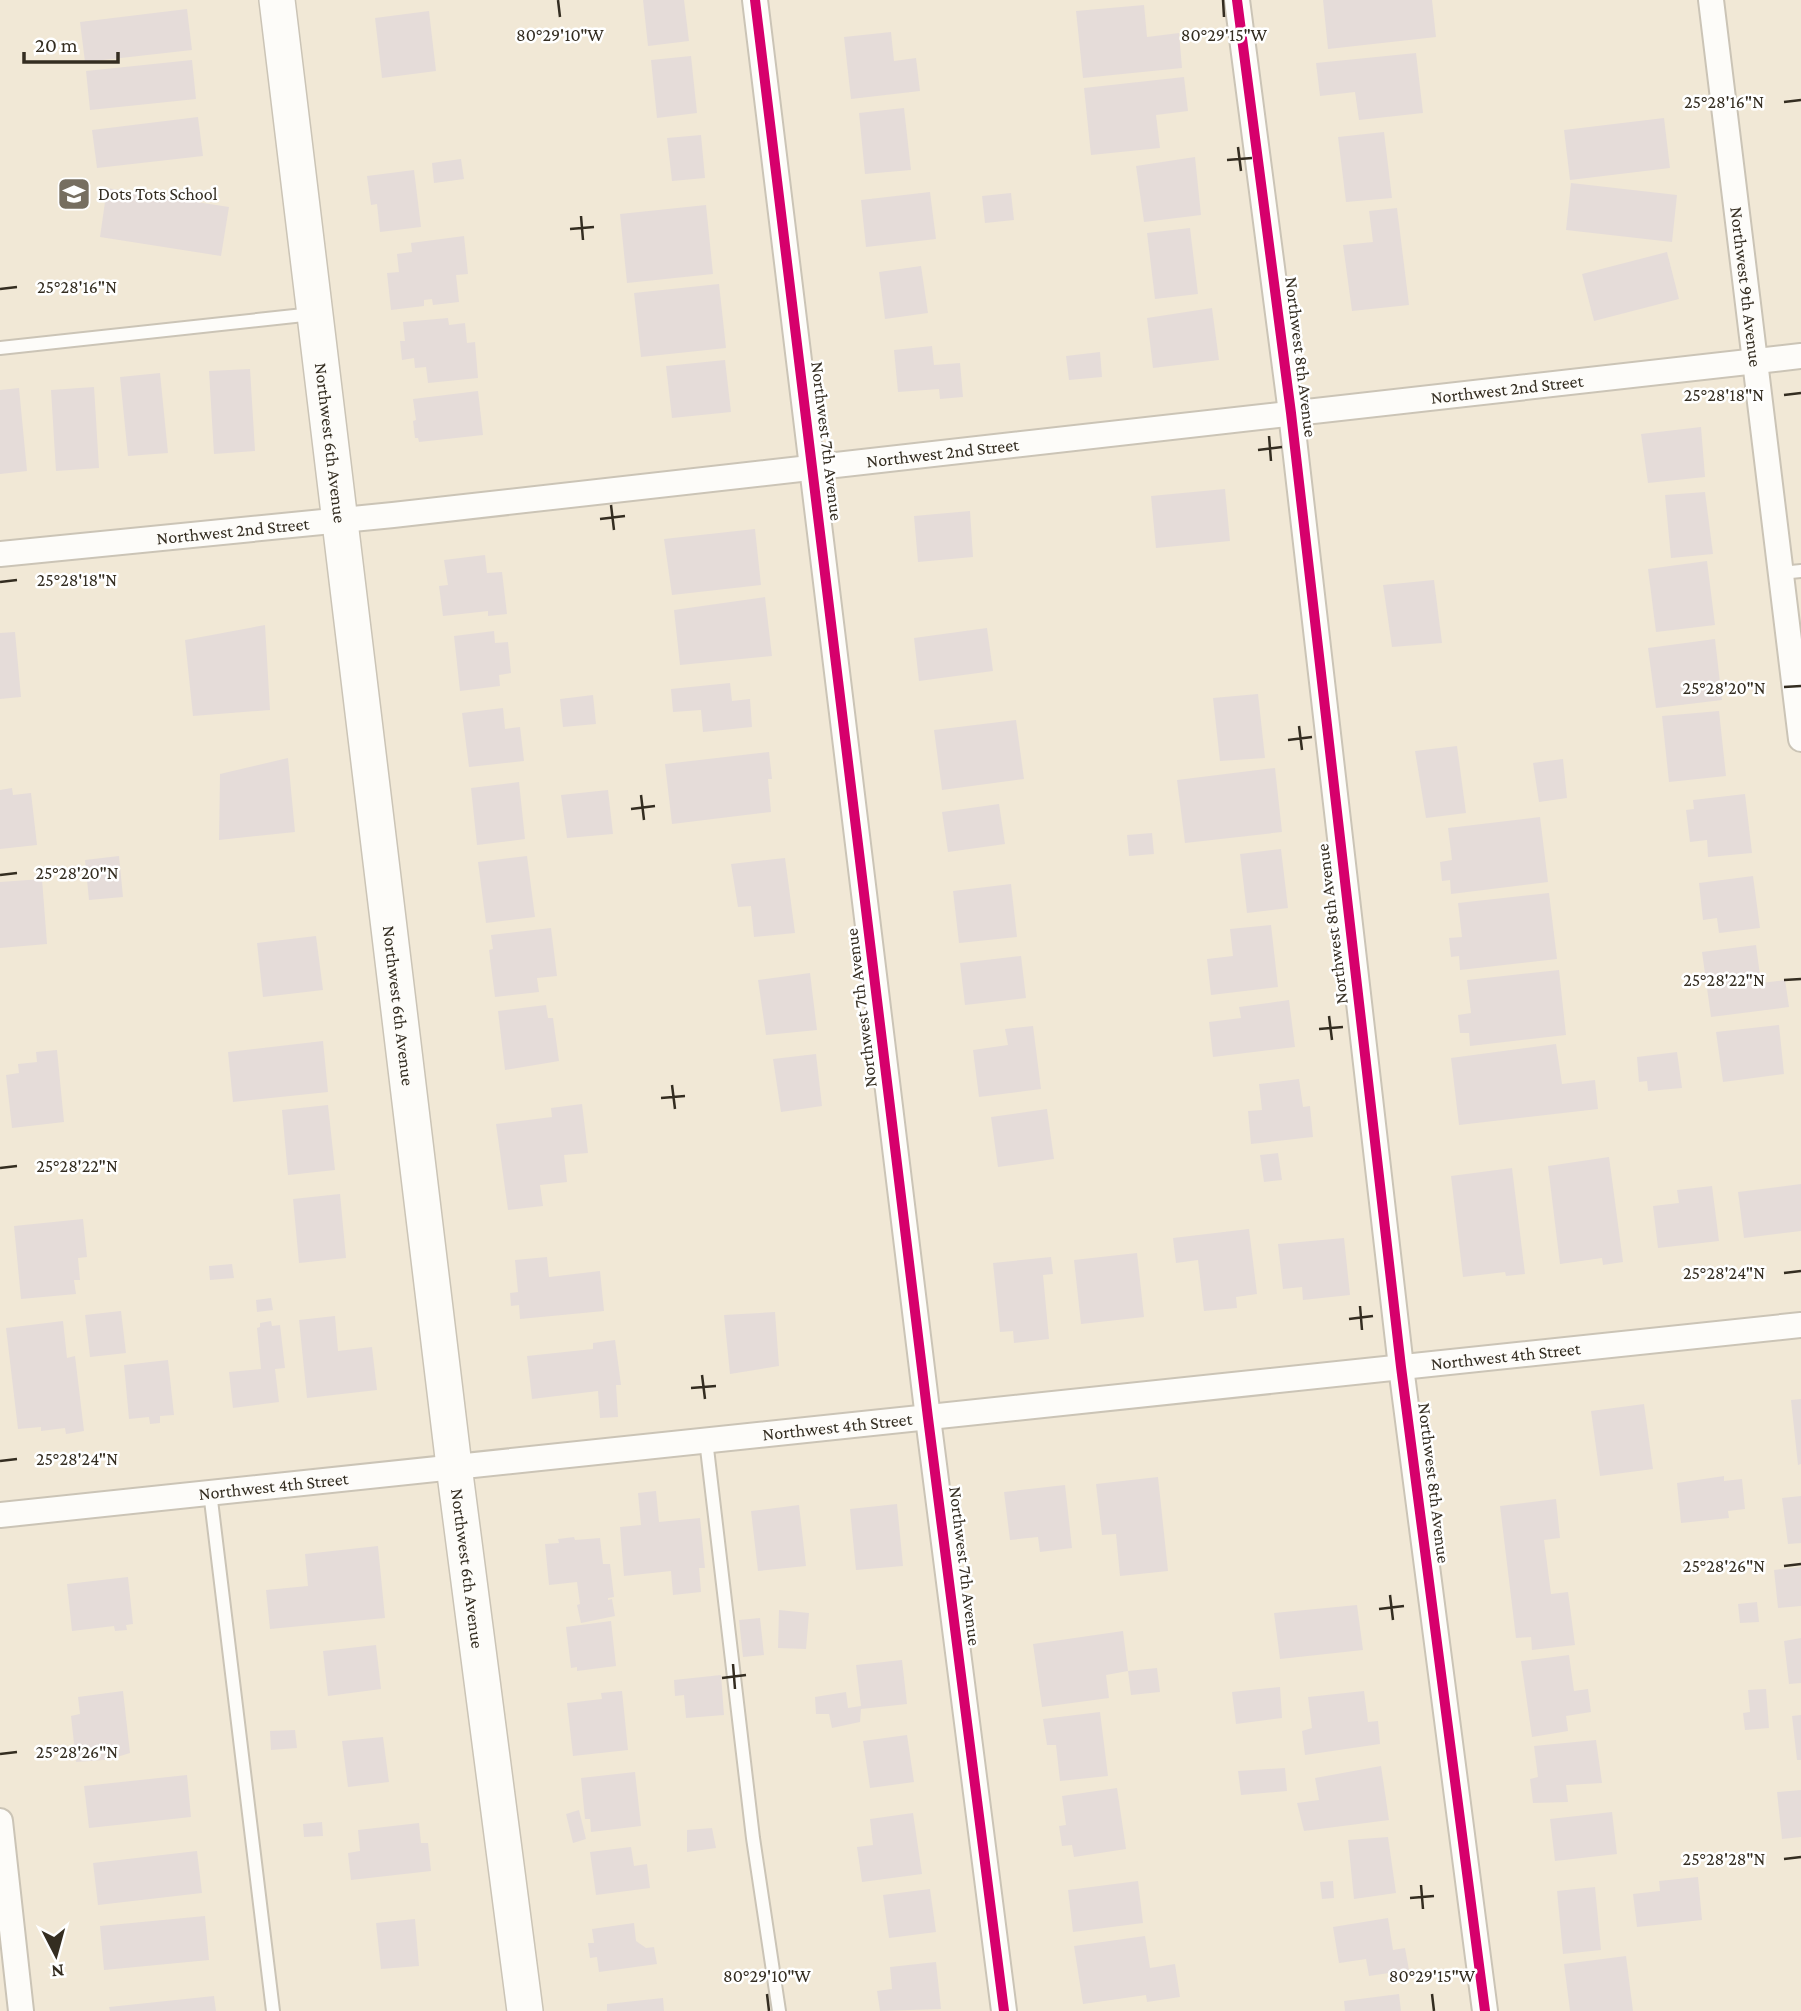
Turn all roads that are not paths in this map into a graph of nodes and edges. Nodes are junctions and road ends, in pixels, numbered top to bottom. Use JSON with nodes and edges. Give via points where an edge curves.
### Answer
{"nodes":[{"id":1,"x":277,"y":0,"type":"edge"},
{"id":2,"x":755,"y":0,"type":"edge"},
{"id":3,"x":1237,"y":0,"type":"edge"},
{"id":4,"x":1711,"y":0,"type":"edge"},
{"id":5,"x":316,"y":314,"type":"junction"},
{"id":6,"x":0,"y":348,"type":"edge"},
{"id":7,"x":1801,"y":356,"type":"edge"},
{"id":8,"x":1755,"y":362,"type":"junction"},
{"id":9,"x":1290,"y":413,"type":"junction"},
{"id":10,"x":813,"y":468,"type":"junction"},
{"id":11,"x":341,"y":520,"type":"junction"},
{"id":12,"x":0,"y":554,"type":"edge"},
{"id":13,"x":1791,"y":572,"type":"edge"},
{"id":14,"x":1801,"y":739,"type":"edge"},
{"id":15,"x":1801,"y":1325,"type":"edge"},
{"id":16,"x":1401,"y":1367,"type":"junction"},
{"id":17,"x":928,"y":1418,"type":"junction"},
{"id":18,"x":706,"y":1440,"type":"junction"},
{"id":19,"x":454,"y":1465,"type":"junction"},
{"id":20,"x":210,"y":1492,"type":"junction"},
{"id":21,"x":0,"y":1515,"type":"edge"},
{"id":22,"x":0,"y":1821,"type":"edge"},
{"id":23,"x":21,"y":2011,"type":"edge"},
{"id":24,"x":273,"y":2011,"type":"edge"},
{"id":25,"x":525,"y":2011,"type":"edge"},
{"id":26,"x":779,"y":2011,"type":"edge"},
{"id":27,"x":1004,"y":2011,"type":"edge"},
{"id":28,"x":1485,"y":2011,"type":"edge"}],
"edges":[{"from":1,"to":5,"type":"street","name":"Northwest 6th Avenue"},
{"from":2,"to":10,"type":"street","name":"Northwest 7th Avenue"},
{"from":3,"to":9,"type":"street","name":"Northwest 8th Avenue"},
{"from":4,"to":8,"type":"street","name":"Northwest 9th Avenue"},
{"from":5,"to":6,"type":"lane"},
{"from":5,"to":11,"type":"street","name":"Northwest 6th Avenue"},
{"from":7,"to":8,"type":"street","name":"Northwest 2nd Street"},
{"from":8,"to":9,"type":"street","name":"Northwest 2nd Street"},
{"from":8,"to":13,"type":"street","name":"Northwest 9th Avenue"},
{"from":9,"to":10,"type":"street","name":"Northwest 2nd Street"},
{"from":9,"to":16,"type":"street","name":"Northwest 8th Avenue"},
{"from":10,"to":11,"type":"street","name":"Northwest 2nd Street"},
{"from":10,"to":17,"type":"street","name":"Northwest 7th Avenue"},
{"from":11,"to":12,"type":"street","name":"Northwest 2nd Street"},
{"from":11,"to":19,"type":"street","name":"Northwest 6th Avenue"},
{"from":13,"to":14,"type":"street","name":"Northwest 9th Avenue"},
{"from":15,"to":16,"type":"street","name":"Northwest 4th Street"},
{"from":16,"to":17,"type":"street","name":"Northwest 4th Street"},
{"from":16,"to":28,"type":"street","name":"Northwest 8th Avenue"},
{"from":17,"to":18,"type":"street","name":"Northwest 4th Street"},
{"from":17,"to":27,"type":"street","name":"Northwest 7th Avenue"},
{"from":18,"to":19,"type":"street","name":"Northwest 4th Street"},
{"from":18,"to":26,"type":"lane"},
{"from":19,"to":20,"type":"street","name":"Northwest 4th Street"},
{"from":19,"to":25,"type":"street","name":"Northwest 6th Avenue"},
{"from":20,"to":21,"type":"street","name":"Northwest 4th Street"},
{"from":20,"to":24,"type":"lane"},
{"from":22,"to":23,"type":"street"}]}
